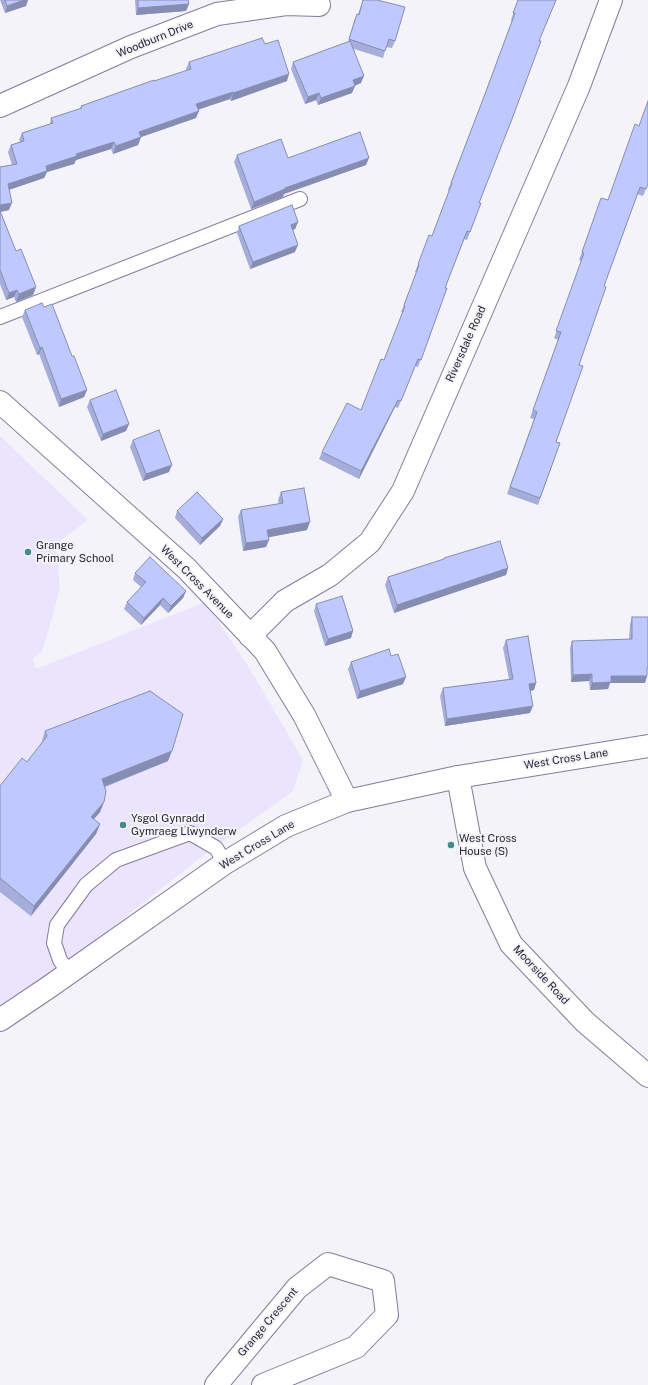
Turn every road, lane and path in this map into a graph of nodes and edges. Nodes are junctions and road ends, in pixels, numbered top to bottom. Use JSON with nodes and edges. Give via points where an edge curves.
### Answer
{"nodes":[{"id":1,"x":611,"y":0,"type":"edge"},
{"id":2,"x":319,"y":5,"type":"dead end"},
{"id":3,"x":0,"y":106,"type":"edge"},
{"id":4,"x":300,"y":199,"type":"dead end"},
{"id":5,"x":0,"y":317,"type":"edge"},
{"id":6,"x":0,"y":402,"type":"edge"},
{"id":7,"x":250,"y":636,"type":"junction"},
{"id":8,"x":648,"y":746,"type":"edge"},
{"id":9,"x":458,"y":777,"type":"junction"},
{"id":10,"x":347,"y":801,"type":"junction"},
{"id":11,"x":225,"y":863,"type":"junction"},
{"id":12,"x":69,"y":973,"type":"junction"},
{"id":13,"x":0,"y":1020,"type":"edge"},
{"id":14,"x":648,"y":1076,"type":"edge"},
{"id":15,"x":216,"y":1385,"type":"edge"},
{"id":16,"x":263,"y":1385,"type":"edge"}],
"edges":[{"from":1,"to":7,"type":"street","name":"Riversdale Road","via":[[579,86],[403,491],[370,542],[330,575],[285,601]]},
{"from":2,"to":3,"type":"street","name":"Woodburn Drive","via":[[286,4],[217,14],[131,47]]},
{"from":4,"to":5,"type":"lane"},
{"from":6,"to":7,"type":"street","name":"West Cross Avenue","via":[[186,568]]},
{"from":7,"to":10,"type":"street","name":"West Cross Avenue","via":[[264,651],[304,715]]},
{"from":8,"to":9,"type":"street","name":"West Cross Lane"},
{"from":9,"to":10,"type":"street","name":"West Cross Lane"},
{"from":9,"to":14,"type":"street","name":"Moorside Road","via":[[476,868],[511,944],[585,1022]]},
{"from":10,"to":11,"type":"street","name":"West Cross Lane","via":[[286,826]]},
{"from":11,"to":12,"type":"street","name":"West Cross Lane"},
{"from":11,"to":12,"type":"lane","via":[[216,848],[190,833],[116,860],[86,885],[57,925],[54,943],[60,960]]},
{"from":12,"to":13,"type":"street","name":"West Cross Lane"},
{"from":15,"to":16,"type":"street","name":"Grange Crescent","via":[[297,1288],[328,1264],[383,1281],[387,1315],[356,1347]]}]}
